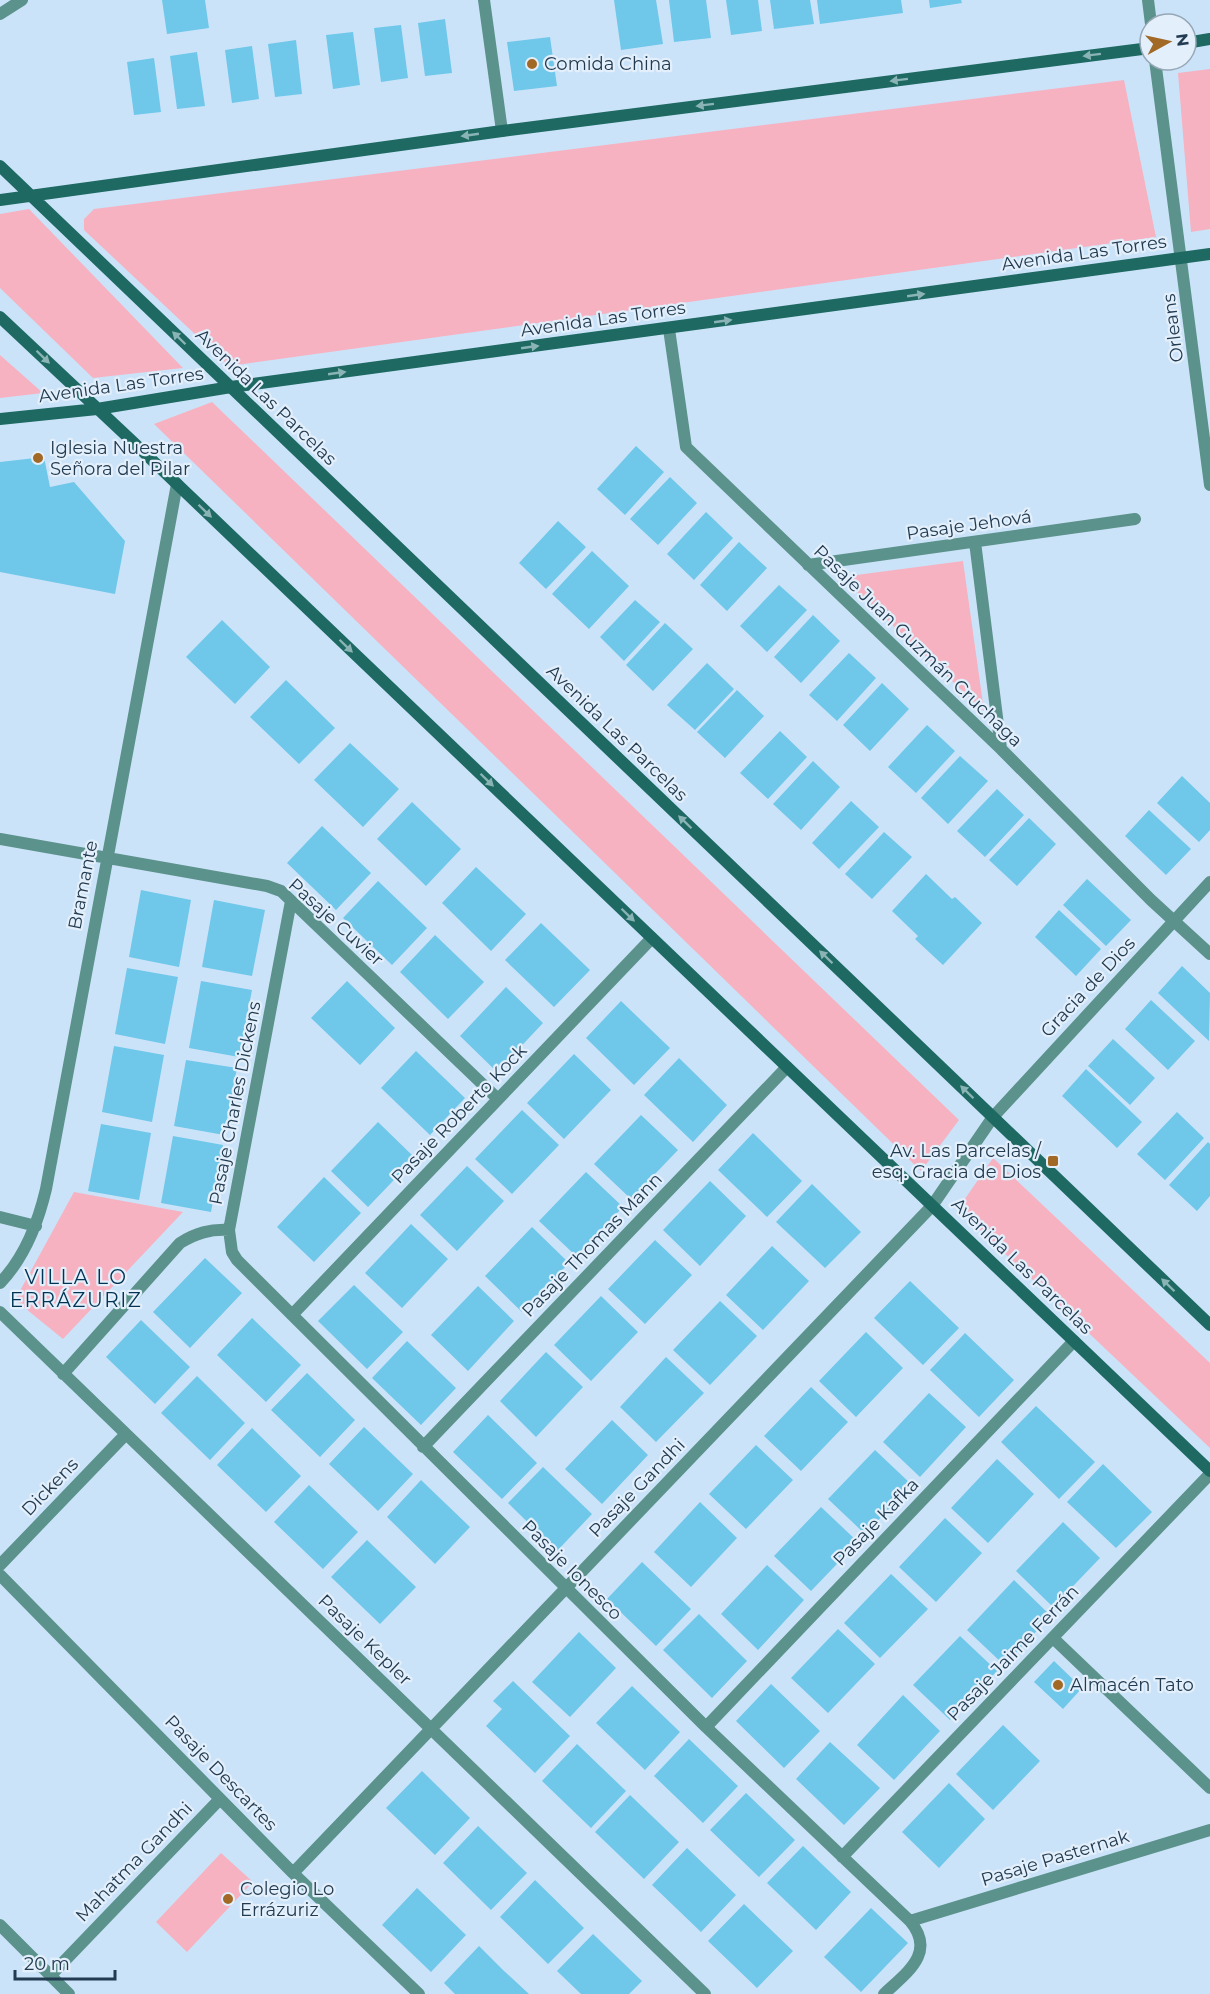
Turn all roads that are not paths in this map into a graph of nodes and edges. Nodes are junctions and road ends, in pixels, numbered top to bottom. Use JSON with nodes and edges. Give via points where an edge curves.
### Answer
{"nodes":[{"id":1,"x":22,"y":0,"type":"edge"},
{"id":2,"x":484,"y":0,"type":"edge"},
{"id":3,"x":0,"y":14,"type":"edge"},
{"id":4,"x":1138,"y":50,"type":"edge"},
{"id":5,"x":1157,"y":72,"type":"edge"},
{"id":6,"x":502,"y":131,"type":"junction"},
{"id":7,"x":0,"y":166,"type":"edge"},
{"id":8,"x":31,"y":196,"type":"junction"},
{"id":9,"x":0,"y":200,"type":"edge"},
{"id":10,"x":1210,"y":254,"type":"edge"},
{"id":11,"x":1182,"y":258,"type":"junction"},
{"id":12,"x":0,"y":317,"type":"edge"},
{"id":13,"x":669,"y":328,"type":"junction"},
{"id":14,"x":231,"y":387,"type":"junction"},
{"id":15,"x":97,"y":408,"type":"junction"},
{"id":16,"x":0,"y":419,"type":"edge"},
{"id":17,"x":177,"y":484,"type":"junction"},
{"id":18,"x":1210,"y":485,"type":"edge"},
{"id":19,"x":1136,"y":519,"type":"dead end"},
{"id":20,"x":975,"y":542,"type":"junction"},
{"id":21,"x":808,"y":565,"type":"junction"},
{"id":22,"x":1001,"y":749,"type":"junction"},
{"id":23,"x":0,"y":839,"type":"edge"},
{"id":24,"x":107,"y":858,"type":"junction"},
{"id":25,"x":1210,"y":882,"type":"edge"},
{"id":26,"x":291,"y":901,"type":"junction"},
{"id":27,"x":1174,"y":921,"type":"junction"},
{"id":28,"x":652,"y":938,"type":"junction"},
{"id":29,"x":1210,"y":954,"type":"edge"},
{"id":30,"x":787,"y":1067,"type":"junction"},
{"id":31,"x":498,"y":1099,"type":"junction"},
{"id":32,"x":993,"y":1117,"type":"junction"},
{"id":33,"x":932,"y":1206,"type":"junction"},
{"id":34,"x":0,"y":1217,"type":"edge"},
{"id":35,"x":36,"y":1226,"type":"junction"},
{"id":36,"x":229,"y":1230,"type":"junction"},
{"id":37,"x":0,"y":1283,"type":"edge"},
{"id":38,"x":0,"y":1312,"type":"edge"},
{"id":39,"x":292,"y":1315,"type":"junction"},
{"id":40,"x":1210,"y":1326,"type":"edge"},
{"id":41,"x":1074,"y":1341,"type":"junction"},
{"id":42,"x":63,"y":1374,"type":"junction"},
{"id":43,"x":126,"y":1434,"type":"junction"},
{"id":44,"x":423,"y":1447,"type":"junction"},
{"id":45,"x":1210,"y":1473,"type":"edge"},
{"id":46,"x":0,"y":1565,"type":"edge"},
{"id":47,"x":0,"y":1575,"type":"edge"},
{"id":48,"x":565,"y":1588,"type":"junction"},
{"id":49,"x":1053,"y":1638,"type":"junction"},
{"id":50,"x":430,"y":1728,"type":"junction"},
{"id":51,"x":706,"y":1728,"type":"junction"},
{"id":52,"x":1210,"y":1788,"type":"edge"},
{"id":53,"x":220,"y":1798,"type":"junction"},
{"id":54,"x":1210,"y":1830,"type":"edge"},
{"id":55,"x":842,"y":1857,"type":"junction"},
{"id":56,"x":293,"y":1873,"type":"junction"},
{"id":57,"x":910,"y":1922,"type":"junction"},
{"id":58,"x":0,"y":1925,"type":"edge"},
{"id":59,"x":50,"y":1976,"type":"junction"},
{"id":60,"x":69,"y":1994,"type":"edge"},
{"id":61,"x":419,"y":1994,"type":"edge"},
{"id":62,"x":705,"y":1994,"type":"edge"},
{"id":63,"x":884,"y":1994,"type":"edge"}],
"edges":[{"from":1,"to":3,"type":"street"},
{"from":2,"to":6,"type":"street"},
{"from":4,"to":6,"type":"street","one_way":true},
{"from":5,"to":11,"type":"street","name":"Orleans"},
{"from":6,"to":8,"type":"street","one_way":true},
{"from":7,"to":8,"type":"street","name":"Avenida Las Parcelas"},
{"from":8,"to":9,"type":"street"},
{"from":14,"to":8,"type":"street","name":"Avenida Las Parcelas","one_way":true},
{"from":10,"to":11,"type":"street","name":"Avenida Las Torres"},
{"from":13,"to":11,"type":"street","name":"Avenida Las Torres","one_way":true},
{"from":11,"to":18,"type":"street","name":"Orleans"},
{"from":12,"to":15,"type":"street","name":"Avenida Las Parcelas","one_way":true},
{"from":14,"to":13,"type":"street","name":"Avenida Las Torres","one_way":true},
{"from":13,"to":21,"type":"street","name":"Pasaje Juan Guzmán Cruchaga","via":[[686,447]]},
{"from":14,"to":15,"type":"street","name":"Avenida Las Torres"},
{"from":32,"to":14,"type":"street","name":"Avenida Las Parcelas","one_way":true},
{"from":15,"to":16,"type":"street","name":"Avenida Las Torres"},
{"from":15,"to":17,"type":"street","name":"Avenida Las Parcelas"},
{"from":17,"to":24,"type":"street","name":"Bramante"},
{"from":17,"to":28,"type":"street","name":"Avenida Las Parcelas","one_way":true},
{"from":19,"to":20,"type":"street","name":"Pasaje Jehová"},
{"from":20,"to":21,"type":"street","name":"Pasaje Jehová"},
{"from":20,"to":22,"type":"street"},
{"from":21,"to":22,"type":"street","name":"Pasaje Juan Guzmán Cruchaga"},
{"from":22,"to":27,"type":"street","name":"Pasaje Juan Guzmán Cruchaga"},
{"from":23,"to":24,"type":"street","name":"Pasaje Cuvier"},
{"from":24,"to":26,"type":"street","name":"Pasaje Cuvier","via":[[267,886],[281,891]]},
{"from":24,"to":35,"type":"street","name":"Bramante"},
{"from":25,"to":27,"type":"street","name":"Gracia de Dios"},
{"from":26,"to":31,"type":"street","name":"Pasaje Cuvier"},
{"from":26,"to":36,"type":"street","name":"Pasaje Charles Dickens"},
{"from":27,"to":29,"type":"street","name":"Pasaje Juan Guzmán Cruchaga"},
{"from":27,"to":32,"type":"street","name":"Gracia de Dios"},
{"from":28,"to":30,"type":"street","name":"Avenida Las Parcelas"},
{"from":28,"to":31,"type":"street","name":"Pasaje Roberto Kock"},
{"from":30,"to":33,"type":"street","name":"Avenida Las Parcelas"},
{"from":30,"to":44,"type":"street","name":"Pasaje Thomas Mann"},
{"from":31,"to":39,"type":"street","name":"Pasaje Roberto Kock"},
{"from":32,"to":33,"type":"street","name":"Pasaje Gandhi"},
{"from":40,"to":32,"type":"street","name":"Avenida Las Parcelas","one_way":true},
{"from":33,"to":41,"type":"street","name":"Avenida Las Parcelas"},
{"from":33,"to":48,"type":"street","name":"Pasaje Gandhi"},
{"from":34,"to":35,"type":"street"},
{"from":35,"to":37,"type":"street","name":"Bramante"},
{"from":36,"to":39,"type":"street","name":"Pasaje Ionesco","via":[[237,1260]]},
{"from":36,"to":42,"type":"street","name":"Pasaje Charles Dickens","via":[[205,1231],[180,1243]]},
{"from":38,"to":42,"type":"street","name":"Pasaje Kepler"},
{"from":39,"to":44,"type":"street","name":"Pasaje Ionesco"},
{"from":41,"to":45,"type":"street","name":"Avenida Las Parcelas"},
{"from":41,"to":51,"type":"street","name":"Pasaje Kafka"},
{"from":42,"to":43,"type":"street","name":"Pasaje Kepler"},
{"from":43,"to":46,"type":"street","name":"Dickens"},
{"from":43,"to":50,"type":"street","name":"Pasaje Kepler"},
{"from":44,"to":48,"type":"street","name":"Pasaje Ionesco"},
{"from":45,"to":49,"type":"street","name":"Pasaje Jaime Ferrán"},
{"from":47,"to":53,"type":"street","name":"Pasaje Descartes"},
{"from":48,"to":50,"type":"street","name":"Pasaje Gandhi"},
{"from":48,"to":51,"type":"street","name":"Pasaje Ionesco"},
{"from":49,"to":52,"type":"street"},
{"from":49,"to":55,"type":"street","name":"Pasaje Jaime Ferrán"},
{"from":50,"to":56,"type":"street","name":"Pasaje Gandhi"},
{"from":50,"to":62,"type":"street","name":"Pasaje Kepler"},
{"from":51,"to":55,"type":"street","name":"Pasaje Ionesco"},
{"from":53,"to":56,"type":"street","name":"Pasaje Descartes"},
{"from":53,"to":59,"type":"street","name":"Mahatma Gandhi"},
{"from":54,"to":57,"type":"street","name":"Pasaje Pasternak"},
{"from":55,"to":57,"type":"street","name":"Pasaje Ionesco"},
{"from":56,"to":61,"type":"street","name":"Pasaje Descartes"},
{"from":57,"to":63,"type":"street","via":[[920,1937],[919,1956]]},
{"from":58,"to":59,"type":"street"},
{"from":59,"to":60,"type":"street"}]}
